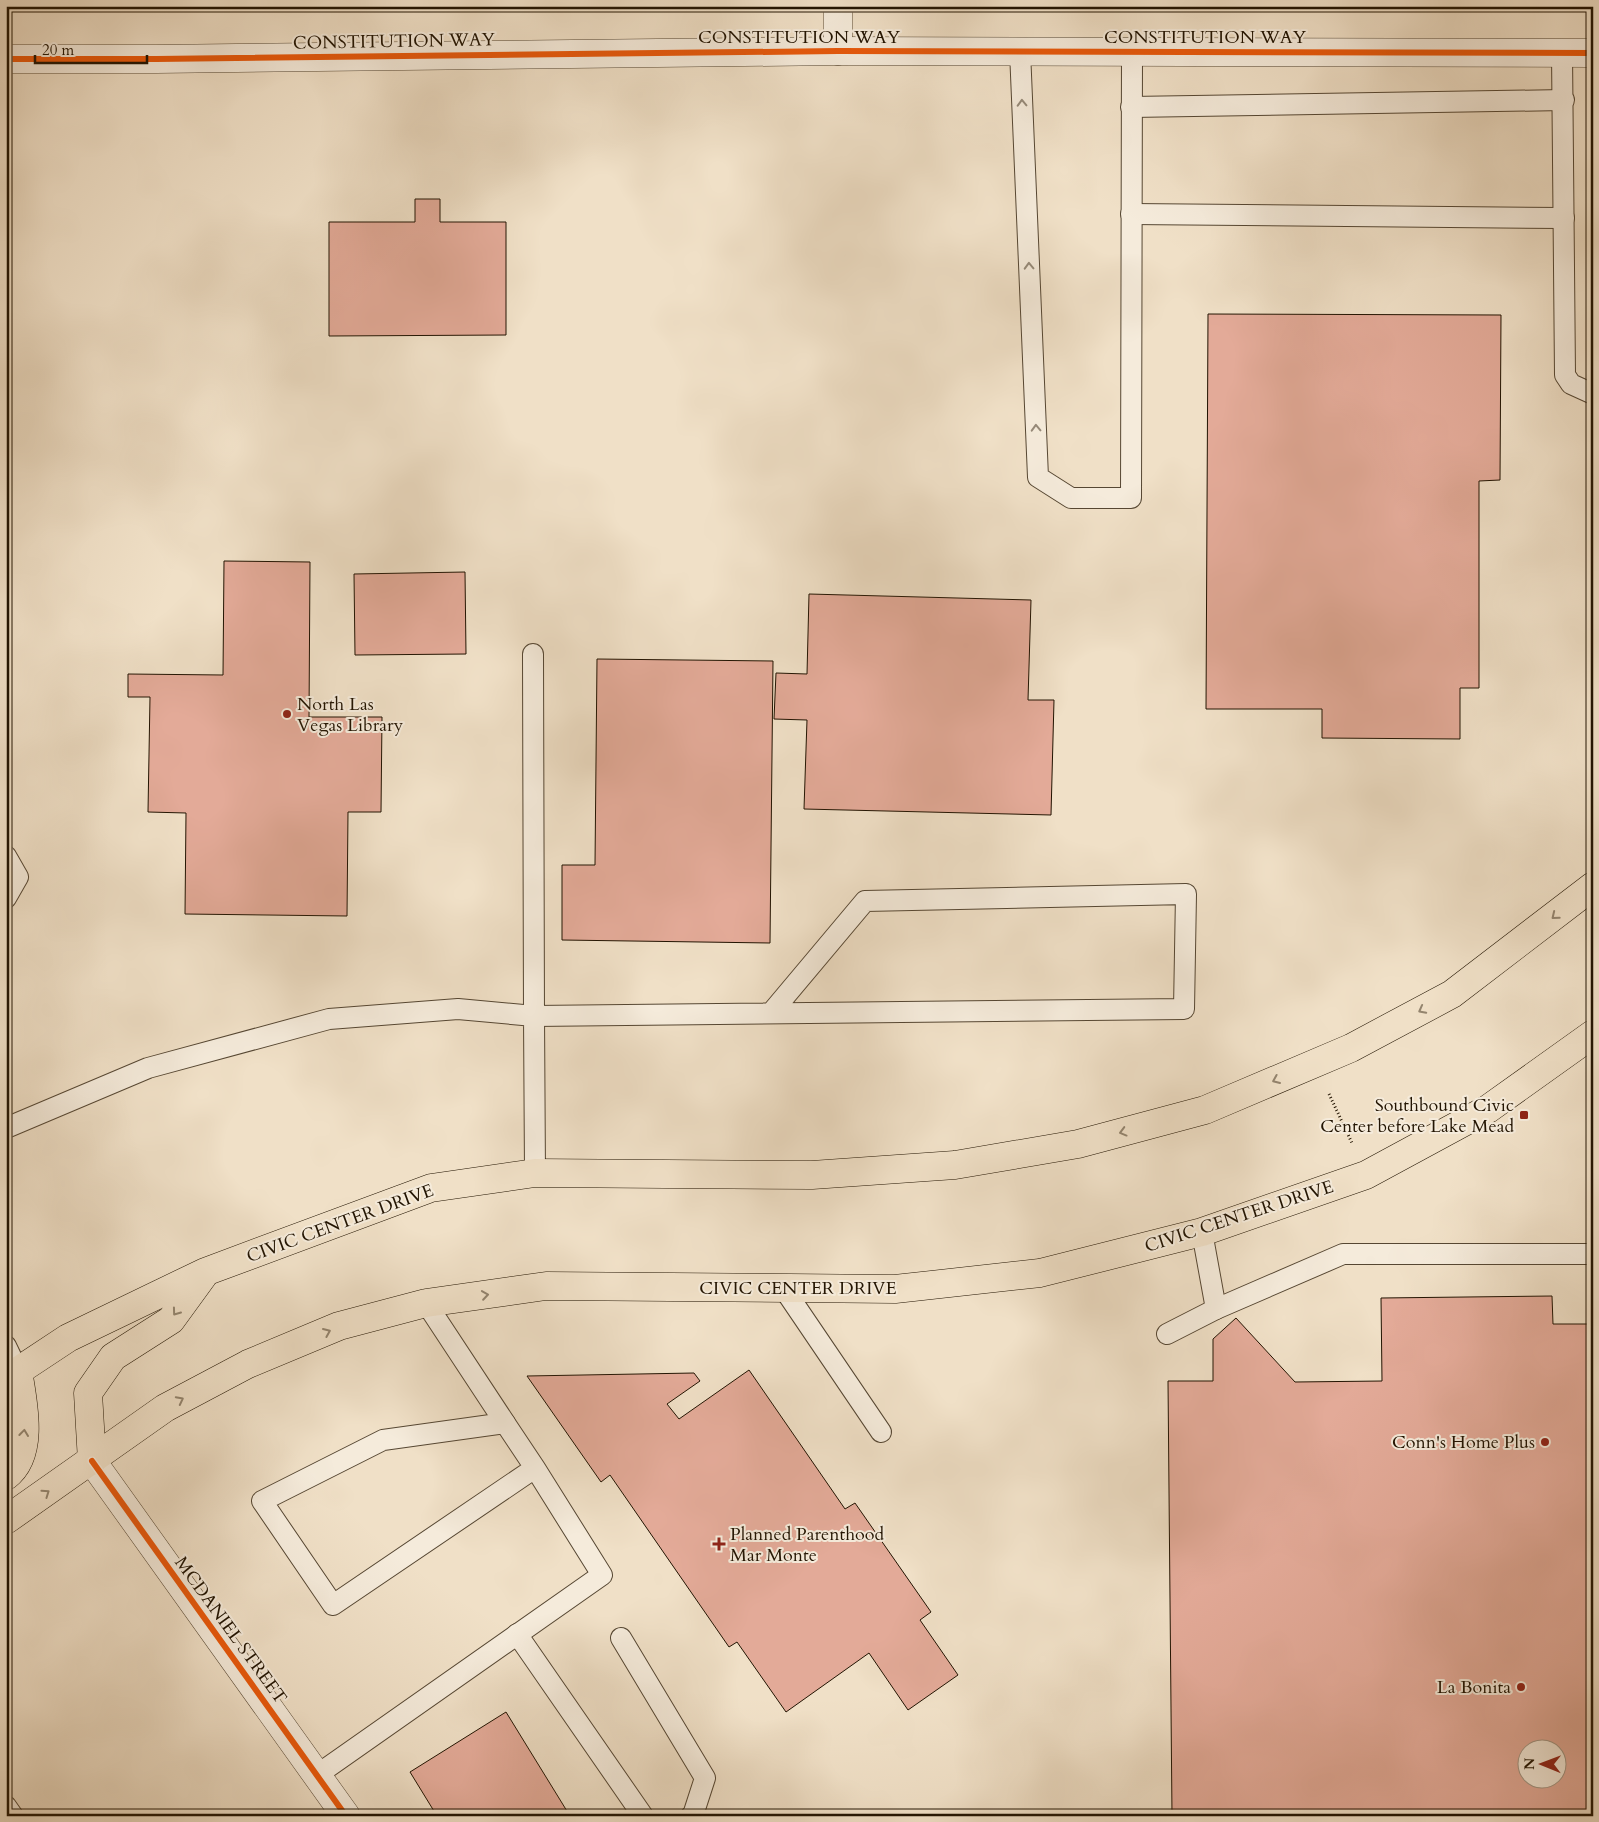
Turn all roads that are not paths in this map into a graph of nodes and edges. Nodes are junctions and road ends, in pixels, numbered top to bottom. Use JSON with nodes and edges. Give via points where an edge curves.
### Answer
{"nodes":[{"id":1,"x":838,"y":6,"type":"edge"},
{"id":2,"x":838,"y":51,"type":"junction"},
{"id":3,"x":1020,"y":51,"type":"junction"},
{"id":4,"x":1132,"y":51,"type":"junction"},
{"id":5,"x":1562,"y":53,"type":"junction"},
{"id":6,"x":1593,"y":53,"type":"edge"},
{"id":7,"x":6,"y":59,"type":"edge"},
{"id":8,"x":1564,"y":100,"type":"junction"},
{"id":9,"x":1131,"y":107,"type":"junction"},
{"id":10,"x":1131,"y":214,"type":"junction"},
{"id":11,"x":1564,"y":218,"type":"junction"},
{"id":12,"x":1593,"y":394,"type":"edge"},
{"id":13,"x":533,"y":654,"type":"dead end"},
{"id":14,"x":6,"y":856,"type":"edge"},
{"id":15,"x":1593,"y":886,"type":"edge"},
{"id":16,"x":6,"y":898,"type":"edge"},
{"id":17,"x":771,"y":1013,"type":"junction"},
{"id":18,"x":534,"y":1016,"type":"junction"},
{"id":19,"x":1593,"y":1034,"type":"edge"},
{"id":20,"x":6,"y":1128,"type":"edge"},
{"id":21,"x":535,"y":1173,"type":"junction"},
{"id":22,"x":1202,"y":1232,"type":"junction"},
{"id":23,"x":1593,"y":1254,"type":"edge"},
{"id":24,"x":205,"y":1272,"type":"junction"},
{"id":25,"x":784,"y":1289,"type":"junction"},
{"id":26,"x":426,"y":1302,"type":"junction"},
{"id":27,"x":1216,"y":1309,"type":"junction"},
{"id":28,"x":1167,"y":1334,"type":"dead end"},
{"id":29,"x":6,"y":1346,"type":"edge"},
{"id":30,"x":12,"y":1375,"type":"edge"},
{"id":31,"x":505,"y":1423,"type":"junction"},
{"id":32,"x":881,"y":1432,"type":"dead end"},
{"id":33,"x":92,"y":1461,"type":"junction"},
{"id":34,"x":535,"y":1468,"type":"junction"},
{"id":35,"x":6,"y":1476,"type":"edge"},
{"id":36,"x":6,"y":1520,"type":"edge"},
{"id":37,"x":517,"y":1634,"type":"junction"},
{"id":38,"x":620,"y":1638,"type":"dead end"},
{"id":39,"x":316,"y":1775,"type":"junction"},
{"id":40,"x":6,"y":1806,"type":"edge"},
{"id":41,"x":343,"y":1815,"type":"edge"},
{"id":42,"x":13,"y":1816,"type":"edge"},
{"id":43,"x":642,"y":1816,"type":"edge"},
{"id":44,"x":691,"y":1816,"type":"edge"}],
"edges":[{"from":1,"to":2,"type":"street"},
{"from":2,"to":3,"type":"street","name":"CONSTITUTION WAY"},
{"from":2,"to":7,"type":"street","name":"CONSTITUTION WAY"},
{"from":3,"to":4,"type":"street","name":"CONSTITUTION WAY"},
{"from":10,"to":3,"type":"lane","one_way":true,"via":[[1132,498],[1071,498],[1038,477]]},
{"from":4,"to":5,"type":"street","name":"CONSTITUTION WAY"},
{"from":4,"to":9,"type":"lane"},
{"from":5,"to":6,"type":"street","name":"CONSTITUTION WAY"},
{"from":5,"to":8,"type":"lane"},
{"from":8,"to":9,"type":"lane"},
{"from":8,"to":11,"type":"lane"},
{"from":9,"to":10,"type":"lane"},
{"from":10,"to":11,"type":"lane"},
{"from":11,"to":12,"type":"lane","via":[[1565,375],[1571,384]]},
{"from":13,"to":18,"type":"lane"},
{"from":14,"to":16,"type":"lane","via":[[18,877]]},
{"from":15,"to":21,"type":"main road","name":"CIVIC CENTER DRIVE","one_way":true,"via":[[1452,994],[1351,1048],[1205,1110],[1078,1144],[955,1165],[812,1175]]},
{"from":17,"to":17,"type":"lane","via":[[1184,1009],[1186,894],[865,901]]},
{"from":17,"to":18,"type":"lane"},
{"from":18,"to":20,"type":"lane","via":[[458,1009],[328,1018],[148,1068]]},
{"from":18,"to":21,"type":"lane"},
{"from":19,"to":22,"type":"main road","name":"CIVIC CENTER DRIVE","via":[[1488,1110],[1366,1174]]},
{"from":21,"to":24,"type":"main road","name":"CIVIC CENTER DRIVE","via":[[431,1188]]},
{"from":22,"to":25,"type":"main road","name":"CIVIC CENTER DRIVE","via":[[1040,1273],[895,1288]]},
{"from":22,"to":27,"type":"lane"},
{"from":23,"to":27,"type":"lane","via":[[1343,1254]]},
{"from":24,"to":30,"type":"main road","name":"CIVIC CENTER DRIVE","via":[[68,1338]]},
{"from":24,"to":33,"type":"main road","one_way":true,"via":[[171,1320],[113,1357],[88,1393]]},
{"from":26,"to":25,"type":"main road","name":"CIVIC CENTER DRIVE","one_way":true,"via":[[546,1286]]},
{"from":25,"to":32,"type":"lane"},
{"from":26,"to":31,"type":"lane"},
{"from":33,"to":26,"type":"main road","name":"CIVIC CENTER DRIVE","one_way":true,"via":[[165,1408],[248,1364],[339,1326]]},
{"from":27,"to":28,"type":"lane"},
{"from":29,"to":30,"type":"lane"},
{"from":35,"to":30,"type":"main road","one_way":true,"via":[[14,1470],[26,1432]]},
{"from":31,"to":34,"type":"lane"},
{"from":31,"to":34,"type":"lane","via":[[383,1440],[262,1501],[333,1605]]},
{"from":36,"to":33,"type":"main road","name":"CIVIC CENTER DRIVE","one_way":true},
{"from":33,"to":39,"type":"street","name":"MCDANIEL STREET"},
{"from":34,"to":37,"type":"lane","via":[[602,1575]]},
{"from":37,"to":39,"type":"lane"},
{"from":37,"to":43,"type":"lane"},
{"from":38,"to":44,"type":"lane","via":[[705,1778]]},
{"from":39,"to":41,"type":"street","name":"MCDANIEL STREET"},
{"from":40,"to":42,"type":"lane"}]}
